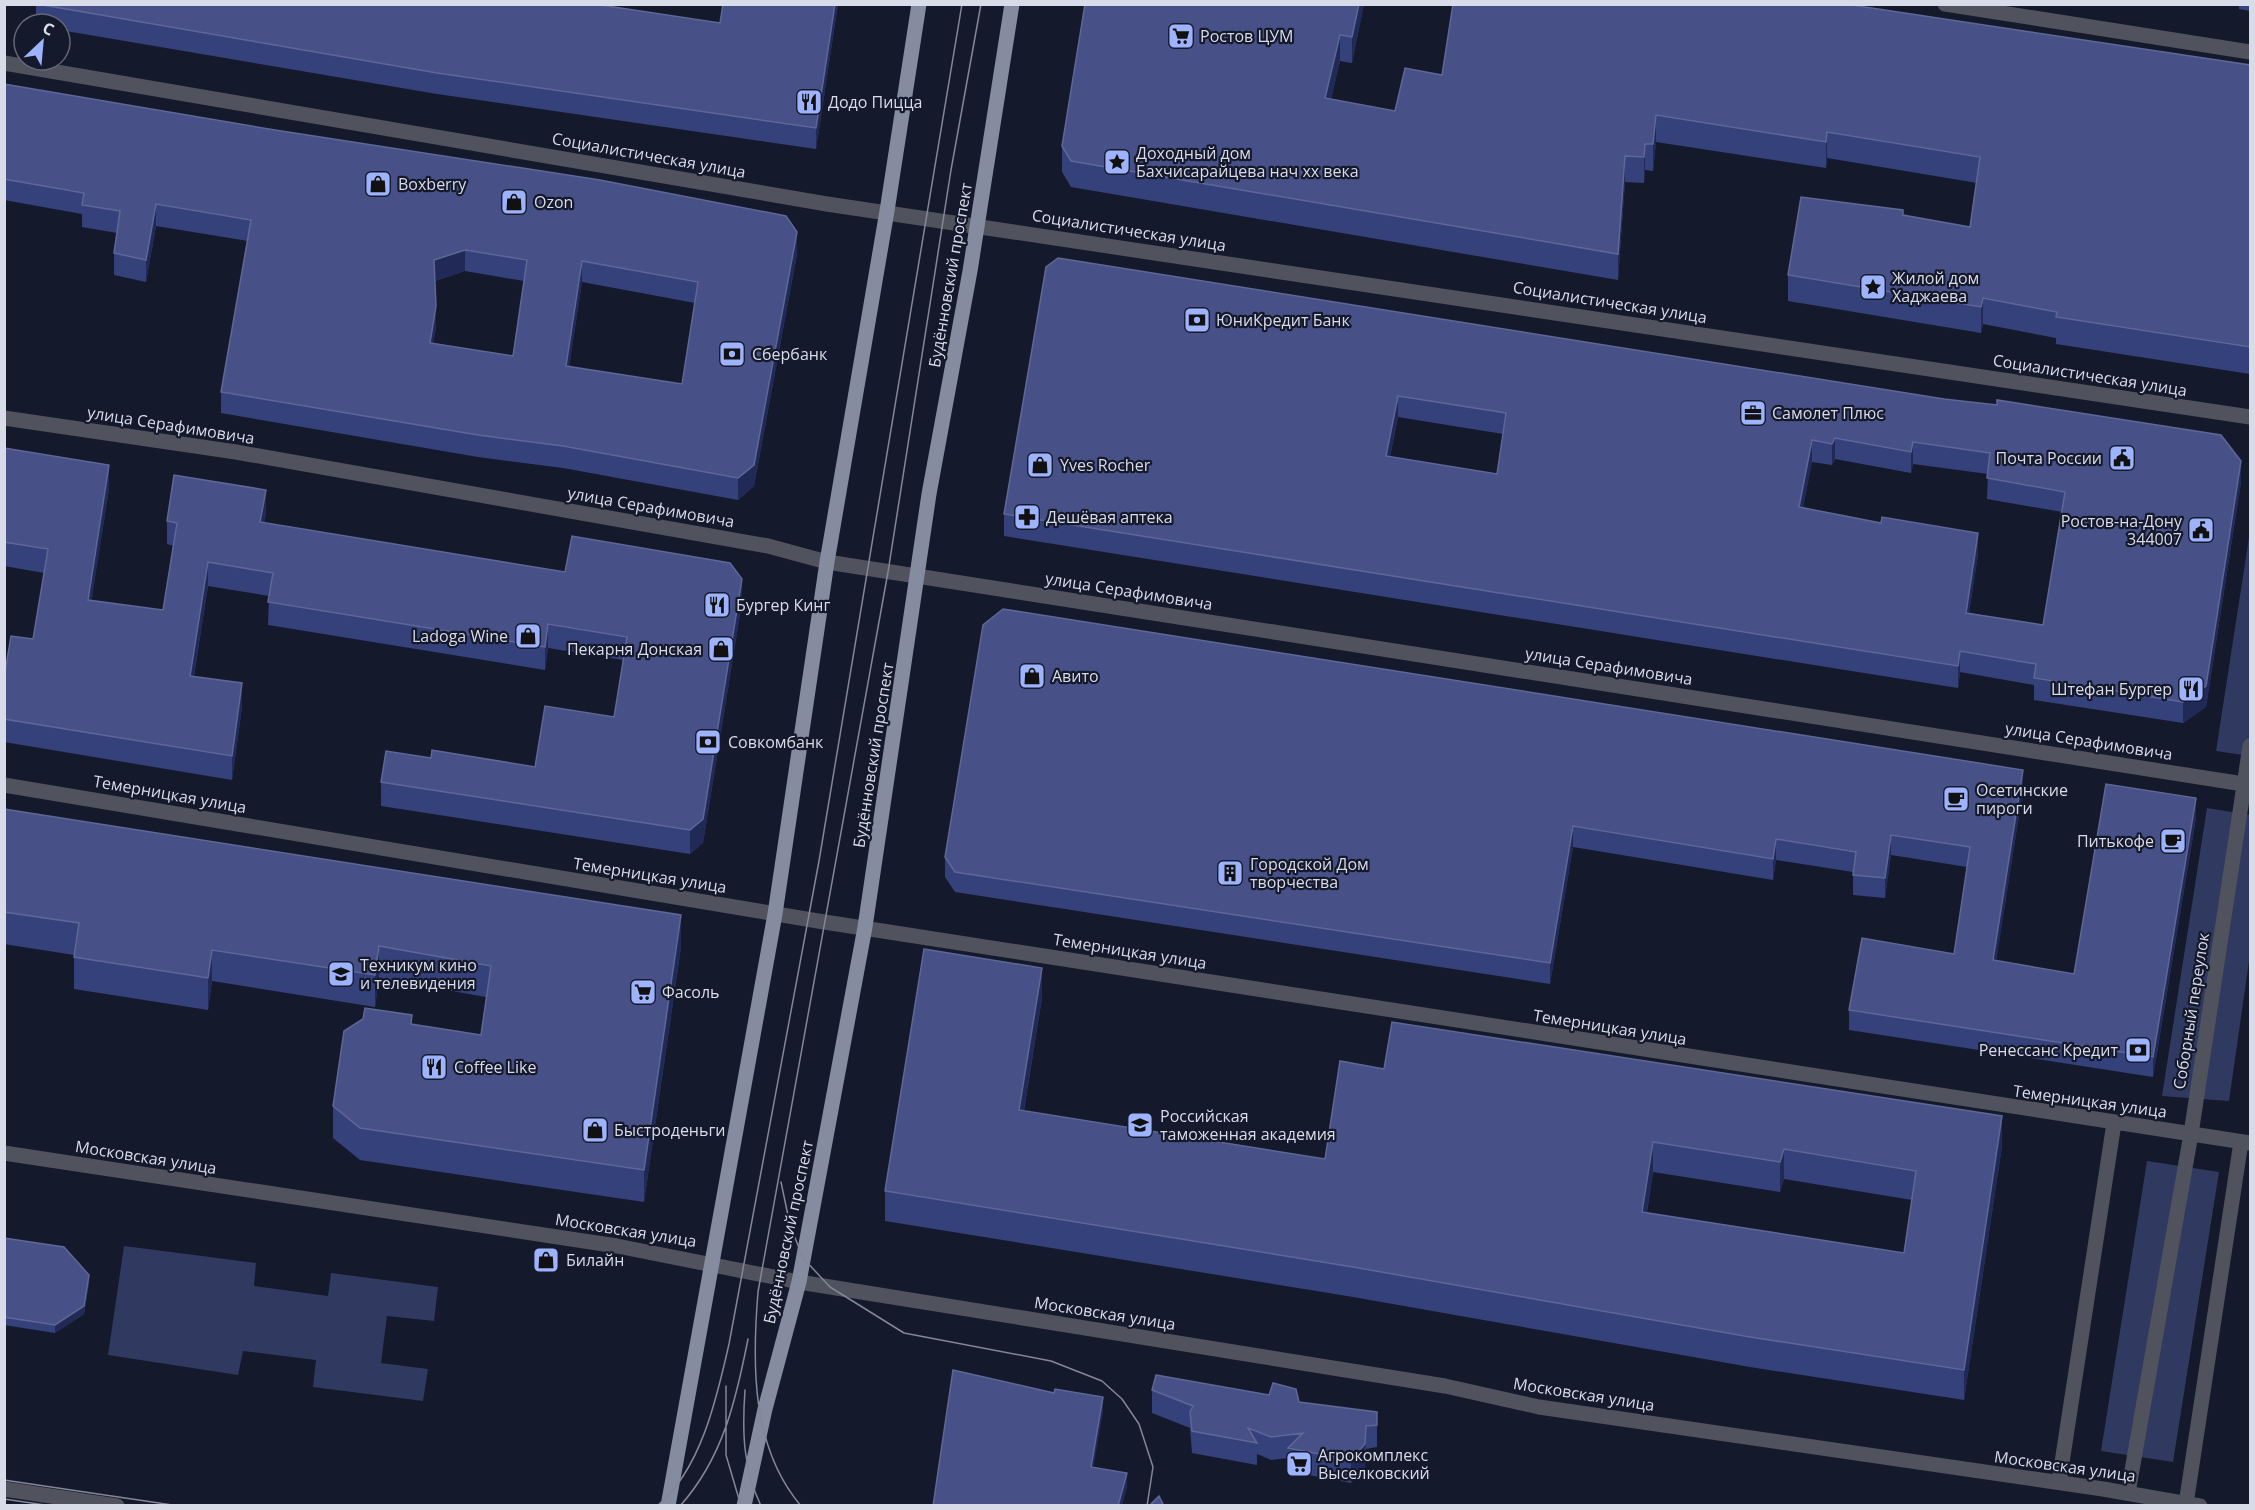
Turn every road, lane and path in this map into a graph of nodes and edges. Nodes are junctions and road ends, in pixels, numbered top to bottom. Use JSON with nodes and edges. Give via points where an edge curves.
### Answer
{"nodes":[{"id":1,"x":919,"y":4,"type":"edge"},
{"id":2,"x":1012,"y":4,"type":"edge"},
{"id":3,"x":1945,"y":4,"type":"edge"},
{"id":4,"x":2250,"y":52,"type":"edge"},
{"id":5,"x":4,"y":63,"type":"edge"},
{"id":6,"x":887,"y":211,"type":"junction"},
{"id":7,"x":978,"y":225,"type":"junction"},
{"id":8,"x":2250,"y":417,"type":"edge"},
{"id":9,"x":4,"y":418,"type":"edge"},
{"id":10,"x":827,"y":562,"type":"junction"},
{"id":11,"x":918,"y":576,"type":"junction"},
{"id":12,"x":2250,"y":746,"type":"edge"},
{"id":13,"x":2248,"y":784,"type":"edge"},
{"id":14,"x":4,"y":785,"type":"edge"},
{"id":15,"x":775,"y":914,"type":"junction"},
{"id":16,"x":865,"y":927,"type":"junction"},
{"id":17,"x":2114,"y":1123,"type":"junction"},
{"id":18,"x":2191,"y":1134,"type":"junction"},
{"id":19,"x":2246,"y":1143,"type":"edge"},
{"id":20,"x":4,"y":1153,"type":"edge"},
{"id":21,"x":711,"y":1263,"type":"junction"},
{"id":22,"x":799,"y":1282,"type":"junction"},
{"id":23,"x":2059,"y":1482,"type":"junction"},
{"id":24,"x":4,"y":1489,"type":"edge"},
{"id":25,"x":2128,"y":1493,"type":"junction"},
{"id":26,"x":2193,"y":1505,"type":"edge"},
{"id":27,"x":117,"y":1506,"type":"edge"},
{"id":28,"x":668,"y":1506,"type":"edge"},
{"id":29,"x":744,"y":1506,"type":"edge"}],
"edges":[{"from":1,"to":6,"type":"main road"},
{"from":2,"to":7,"type":"main road","name":"Будённовский проспект"},
{"from":3,"to":4,"type":"street"},
{"from":5,"to":6,"type":"street","name":"Социалистическая улица","via":[[827,204]]},
{"from":6,"to":7,"type":"street","name":"Социалистическая улица"},
{"from":6,"to":10,"type":"main road"},
{"from":7,"to":8,"type":"street","name":"Социалистическая улица"},
{"from":7,"to":11,"type":"main road","name":"Будённовский проспект"},
{"from":9,"to":10,"type":"street","name":"улица Серафимовича","via":[[236,452],[768,546]]},
{"from":10,"to":11,"type":"street","name":"улица Серафимовича"},
{"from":10,"to":15,"type":"main road"},
{"from":11,"to":13,"type":"street","name":"улица Серафимовича"},
{"from":11,"to":16,"type":"main road","name":"Будённовский проспект"},
{"from":12,"to":13,"type":"street","name":"Соборный переулок"},
{"from":13,"to":18,"type":"street","name":"Соборный переулок"},
{"from":14,"to":15,"type":"street","name":"Темерницкая улица"},
{"from":15,"to":16,"type":"street","name":"Темерницкая улица"},
{"from":15,"to":21,"type":"main road"},
{"from":16,"to":17,"type":"street","name":"Темерницкая улица"},
{"from":16,"to":22,"type":"main road","name":"Будённовский проспект"},
{"from":17,"to":18,"type":"street","name":"Темерницкая улица"},
{"from":17,"to":23,"type":"street"},
{"from":18,"to":19,"type":"street","name":"Темерницкая улица"},
{"from":18,"to":25,"type":"street","name":"Соборный переулок"},
{"from":19,"to":26,"type":"street"},
{"from":20,"to":21,"type":"street","name":"Московская улица"},
{"from":21,"to":22,"type":"street","name":"Московская улица"},
{"from":21,"to":28,"type":"main road"},
{"from":22,"to":23,"type":"street","name":"Московская улица","via":[[1445,1386],[1539,1407]]},
{"from":22,"to":29,"type":"main road","name":"Будённовский проспект"},
{"from":23,"to":25,"type":"street","name":"Московская улица"},
{"from":24,"to":27,"type":"street"},
{"from":25,"to":26,"type":"street","name":"Московская улица"}]}
